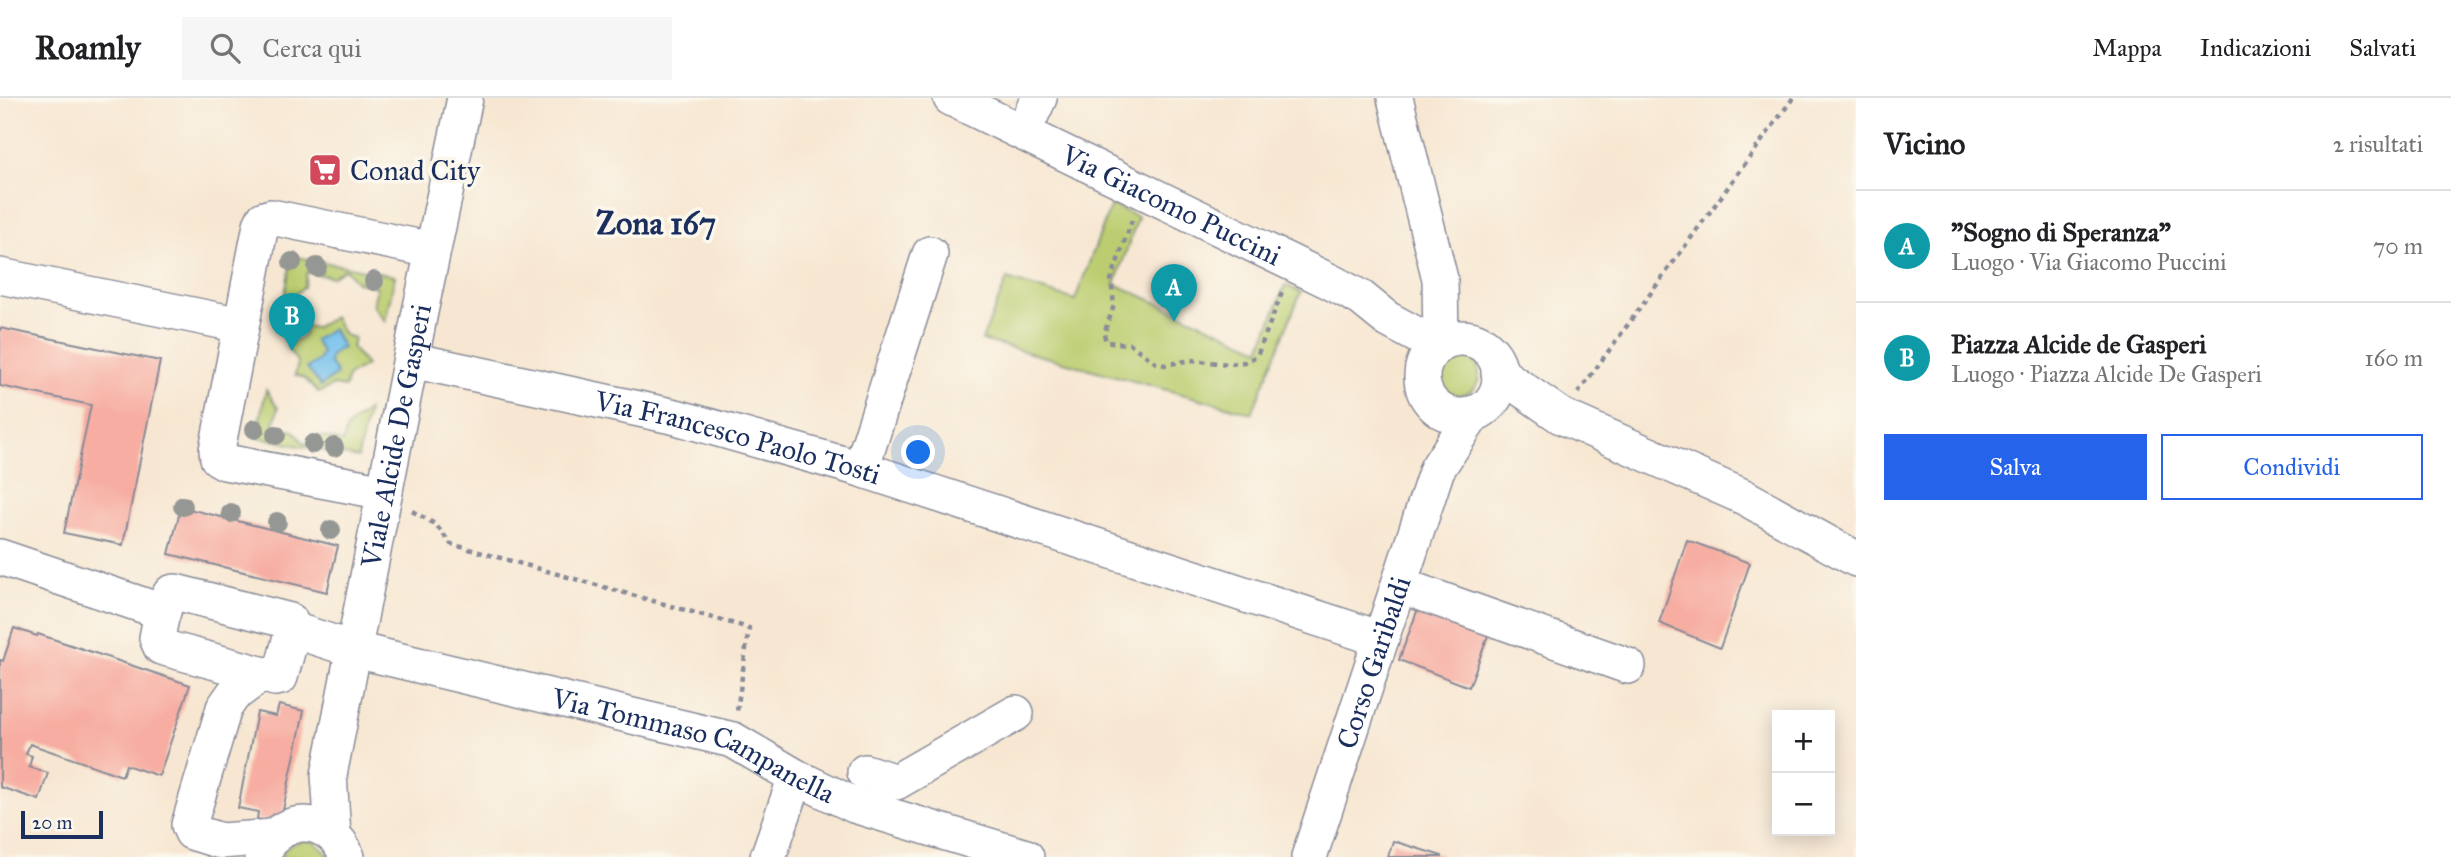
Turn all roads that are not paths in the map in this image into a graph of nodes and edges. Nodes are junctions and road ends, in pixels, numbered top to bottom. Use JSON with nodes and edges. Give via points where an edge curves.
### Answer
{"nodes":[{"id":1,"x":465,"y":98,"type":"edge"},
{"id":2,"x":951,"y":98,"type":"edge"},
{"id":3,"x":1039,"y":98,"type":"edge"},
{"id":4,"x":1395,"y":98,"type":"edge"},
{"id":5,"x":1023,"y":132,"type":"junction"},
{"id":6,"x":432,"y":250,"type":"junction"},
{"id":7,"x":930,"y":254,"type":"dead end"},
{"id":8,"x":0,"y":276,"type":"edge"},
{"id":9,"x":241,"y":325,"type":"junction"},
{"id":10,"x":411,"y":360,"type":"junction"},
{"id":11,"x":1441,"y":361,"type":"junction"},
{"id":12,"x":1487,"y":396,"type":"junction"},
{"id":13,"x":861,"y":469,"type":"junction"},
{"id":14,"x":1437,"y":469,"type":"junction"},
{"id":15,"x":396,"y":500,"type":"junction"},
{"id":16,"x":0,"y":557,"type":"edge"},
{"id":17,"x":1856,"y":559,"type":"edge"},
{"id":18,"x":1399,"y":584,"type":"junction"},
{"id":19,"x":163,"y":612,"type":"junction"},
{"id":20,"x":293,"y":630,"type":"junction"},
{"id":21,"x":1381,"y":639,"type":"junction"},
{"id":22,"x":355,"y":650,"type":"junction"},
{"id":23,"x":194,"y":656,"type":"junction"},
{"id":24,"x":1628,"y":666,"type":"dead end"},
{"id":25,"x":261,"y":674,"type":"junction"},
{"id":26,"x":224,"y":708,"type":"junction"},
{"id":27,"x":1016,"y":713,"type":"dead end"},
{"id":28,"x":865,"y":772,"type":"dead end"},
{"id":29,"x":329,"y":775,"type":"junction"},
{"id":30,"x":796,"y":777,"type":"junction"},
{"id":31,"x":277,"y":840,"type":"edge"},
{"id":32,"x":340,"y":846,"type":"edge"},
{"id":33,"x":231,"y":849,"type":"edge"},
{"id":34,"x":768,"y":857,"type":"edge"},
{"id":35,"x":1026,"y":857,"type":"edge"},
{"id":36,"x":1308,"y":857,"type":"edge"}],
"edges":[{"from":1,"to":6,"type":"street","name":"Viale Alcide De Gasperi"},
{"from":2,"to":5,"type":"street","name":"Via Giacomo Puccini"},
{"from":3,"to":5,"type":"street"},
{"from":4,"to":11,"type":"street","via":[[1440,279]]},
{"from":5,"to":11,"type":"street","name":"Via Giacomo Puccini","via":[[1361,298]]},
{"from":6,"to":9,"type":"street","via":[[264,219]]},
{"from":6,"to":10,"type":"street","name":"Viale Alcide De Gasperi"},
{"from":7,"to":13,"type":"street"},
{"from":8,"to":9,"type":"street"},
{"from":9,"to":15,"type":"street","via":[[218,458]]},
{"from":10,"to":13,"type":"street","name":"Via Francesco Paolo Tosti","via":[[676,417]]},
{"from":10,"to":15,"type":"street","name":"Viale Alcide De Gasperi"},
{"from":11,"to":12,"type":"street","via":[[1491,353]]},
{"from":11,"to":12,"type":"street","via":[[1451,414],[1466,415]]},
{"from":11,"to":14,"type":"street","name":"Corso Garibaldi"},
{"from":12,"to":14,"type":"street","name":"Corso Garibaldi"},
{"from":12,"to":17,"type":"street","via":[[1561,416],[1744,497]]},
{"from":13,"to":21,"type":"street","name":"Via Francesco Paolo Tosti"},
{"from":14,"to":18,"type":"street","name":"Corso Garibaldi"},
{"from":15,"to":22,"type":"street","name":"Viale Alcide De Gasperi"},
{"from":16,"to":19,"type":"street"},
{"from":18,"to":21,"type":"street","name":"Corso Garibaldi"},
{"from":18,"to":24,"type":"street"},
{"from":19,"to":20,"type":"street","name":"Via Tommaso Campanella","via":[[167,598],[175,592],[290,621]]},
{"from":19,"to":23,"type":"street","via":[[158,643]]},
{"from":20,"to":22,"type":"street","name":"Via Tommaso Campanella"},
{"from":20,"to":25,"type":"street","via":[[280,677]]},
{"from":21,"to":36,"type":"street","name":"Corso Garibaldi"},
{"from":22,"to":29,"type":"street","name":"Viale Alcide De Gasperi"},
{"from":22,"to":30,"type":"street","name":"Via Tommaso Campanella","via":[[733,740]]},
{"from":23,"to":25,"type":"street"},
{"from":23,"to":26,"type":"street","via":[[215,675]]},
{"from":25,"to":26,"type":"street"},
{"from":26,"to":33,"type":"street","via":[[188,825],[192,832]]},
{"from":27,"to":28,"type":"street","via":[[896,782]]},
{"from":29,"to":31,"type":"street","name":"Viale Alcide De Gasperi"},
{"from":29,"to":32,"type":"street","name":"Viale Alcide De Gasperi"},
{"from":30,"to":34,"type":"street"},
{"from":30,"to":35,"type":"street","name":"Via Tommaso Campanella","via":[[854,805]]},
{"from":31,"to":32,"type":"street","via":[[310,824],[323,828]]},
{"from":31,"to":33,"type":"street"}]}
